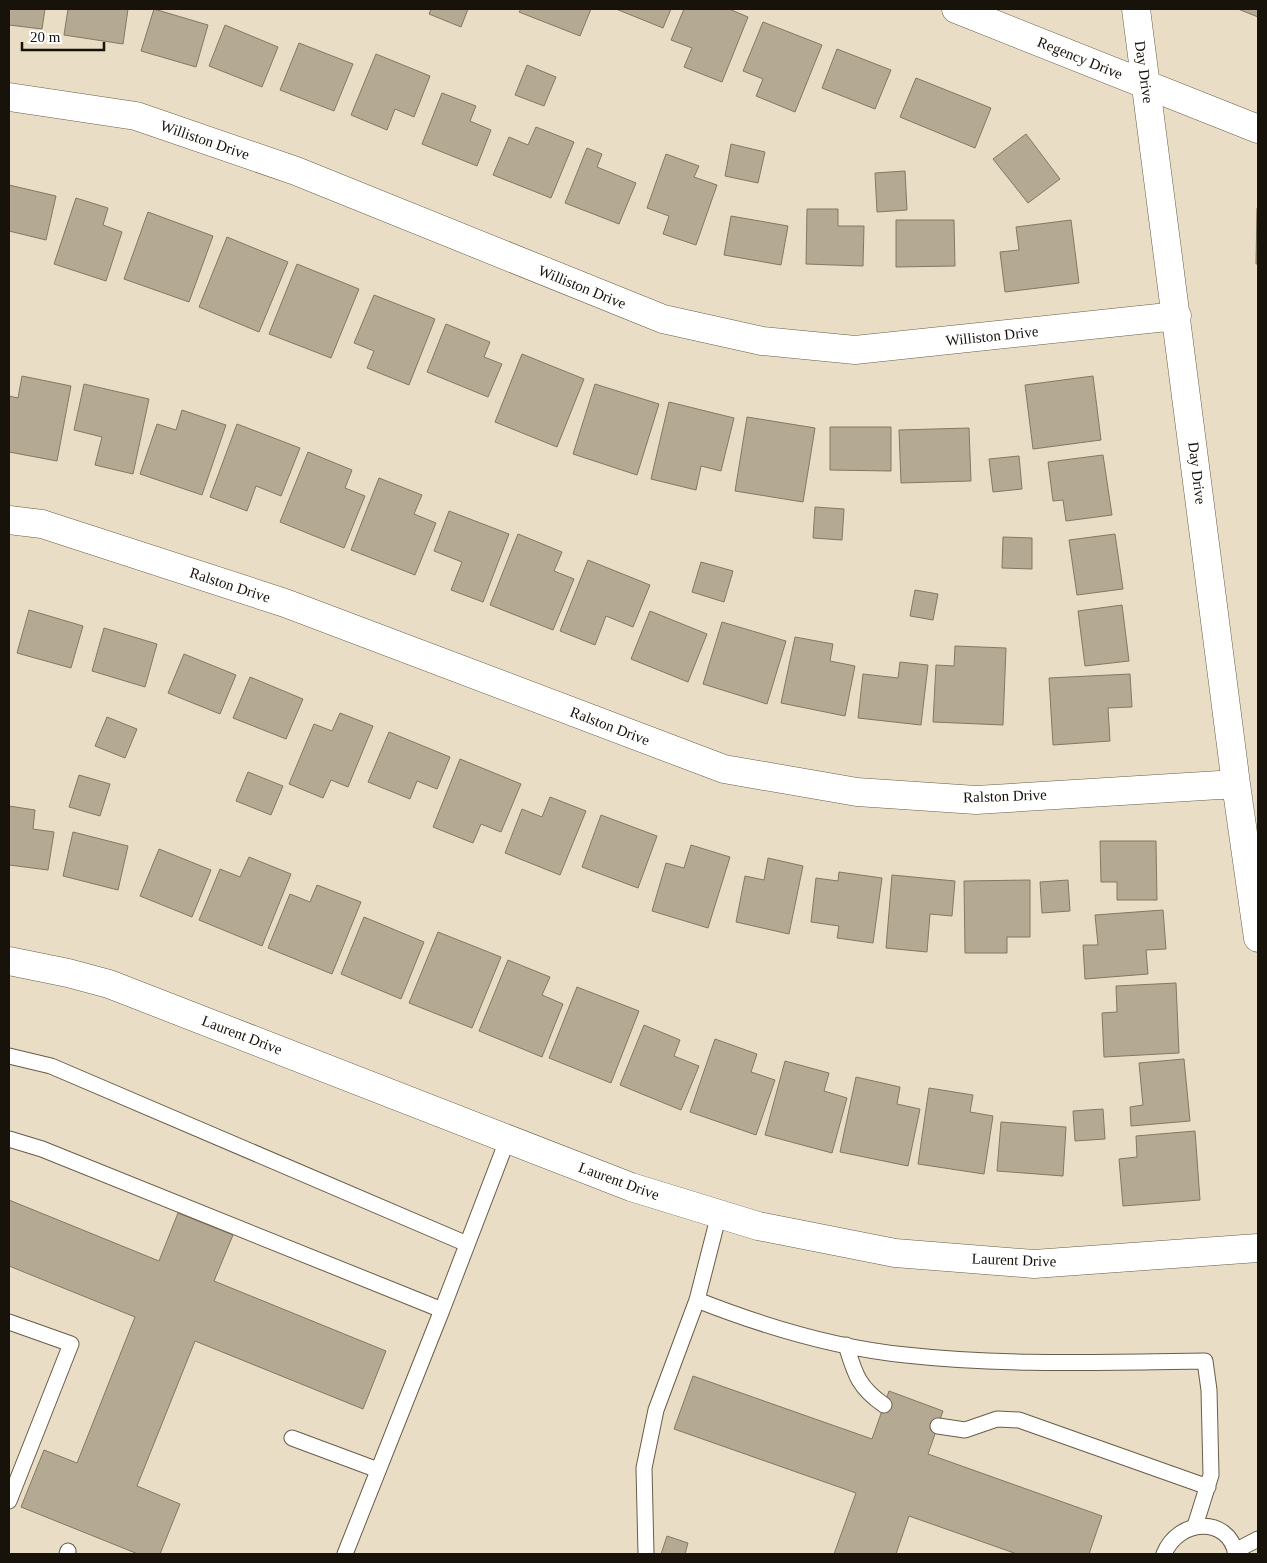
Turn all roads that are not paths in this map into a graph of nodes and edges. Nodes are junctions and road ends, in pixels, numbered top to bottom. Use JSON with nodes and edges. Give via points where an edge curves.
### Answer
{"nodes":[{"id":1,"x":956,"y":9,"type":"edge"},
{"id":2,"x":1136,"y":9,"type":"edge"},
{"id":3,"x":1146,"y":85,"type":"junction"},
{"id":4,"x":9,"y":97,"type":"edge"},
{"id":5,"x":1258,"y":130,"type":"edge"},
{"id":6,"x":1177,"y":316,"type":"junction"},
{"id":7,"x":9,"y":520,"type":"edge"},
{"id":8,"x":1236,"y":784,"type":"junction"},
{"id":9,"x":1258,"y":938,"type":"edge"},
{"id":10,"x":9,"y":961,"type":"edge"},
{"id":11,"x":9,"y":1056,"type":"edge"},
{"id":12,"x":9,"y":1138,"type":"edge"},
{"id":13,"x":508,"y":1138,"type":"junction"},
{"id":14,"x":719,"y":1214,"type":"junction"},
{"id":15,"x":467,"y":1244,"type":"junction"},
{"id":16,"x":1258,"y":1248,"type":"edge"},
{"id":17,"x":697,"y":1300,"type":"junction"},
{"id":18,"x":442,"y":1310,"type":"junction"},
{"id":19,"x":9,"y":1322,"type":"edge"},
{"id":20,"x":846,"y":1345,"type":"junction"},
{"id":21,"x":884,"y":1405,"type":"dead end"},
{"id":22,"x":938,"y":1426,"type":"dead end"},
{"id":23,"x":292,"y":1438,"type":"dead end"},
{"id":24,"x":378,"y":1470,"type":"junction"},
{"id":25,"x":1208,"y":1487,"type":"junction"},
{"id":26,"x":9,"y":1501,"type":"edge"},
{"id":27,"x":1195,"y":1526,"type":"junction"},
{"id":28,"x":1258,"y":1540,"type":"edge"},
{"id":29,"x":1235,"y":1552,"type":"edge"},
{"id":30,"x":344,"y":1554,"type":"edge"},
{"id":31,"x":646,"y":1554,"type":"edge"},
{"id":32,"x":1164,"y":1554,"type":"edge"}],
"edges":[{"from":1,"to":3,"type":"street","name":"Regency Drive"},
{"from":2,"to":3,"type":"street","name":"Day Drive"},
{"from":3,"to":5,"type":"street","name":"Regency Drive"},
{"from":3,"to":6,"type":"street","name":"Day Drive"},
{"from":4,"to":6,"type":"street","name":"Williston Drive","via":[[136,116],[296,171],[662,319],[762,341],[855,350]]},
{"from":6,"to":8,"type":"street","name":"Day Drive"},
{"from":7,"to":8,"type":"street","name":"Ralston Drive","via":[[42,524],[285,604],[724,769],[857,792],[976,800]]},
{"from":8,"to":9,"type":"street","name":"Day Drive"},
{"from":10,"to":13,"type":"street","name":"Laurent Drive","via":[[109,984]]},
{"from":11,"to":15,"type":"lane","via":[[51,1066]]},
{"from":12,"to":18,"type":"lane"},
{"from":13,"to":14,"type":"street","name":"Laurent Drive","via":[[631,1187]]},
{"from":13,"to":15,"type":"lane"},
{"from":14,"to":16,"type":"street","name":"Laurent Drive","via":[[758,1226],[895,1254],[1034,1264]]},
{"from":14,"to":17,"type":"lane"},
{"from":15,"to":18,"type":"lane"},
{"from":17,"to":20,"type":"lane","via":[[739,1316]]},
{"from":17,"to":31,"type":"lane","via":[[654,1420],[644,1468]]},
{"from":18,"to":24,"type":"lane"},
{"from":19,"to":26,"type":"lane","via":[[72,1344]]},
{"from":20,"to":21,"type":"lane","via":[[854,1372],[867,1394]]},
{"from":20,"to":25,"type":"lane","via":[[905,1355],[969,1359],[1205,1361],[1209,1390],[1211,1475]]},
{"from":22,"to":25,"type":"lane","via":[[965,1430],[997,1418],[1019,1420]]},
{"from":23,"to":24,"type":"lane"},
{"from":24,"to":30,"type":"lane"},
{"from":25,"to":27,"type":"lane"},
{"from":27,"to":29,"type":"lane","via":[[1219,1532],[1229,1540]]},
{"from":27,"to":32,"type":"lane","via":[[1175,1536]]},
{"from":28,"to":29,"type":"lane"}]}
